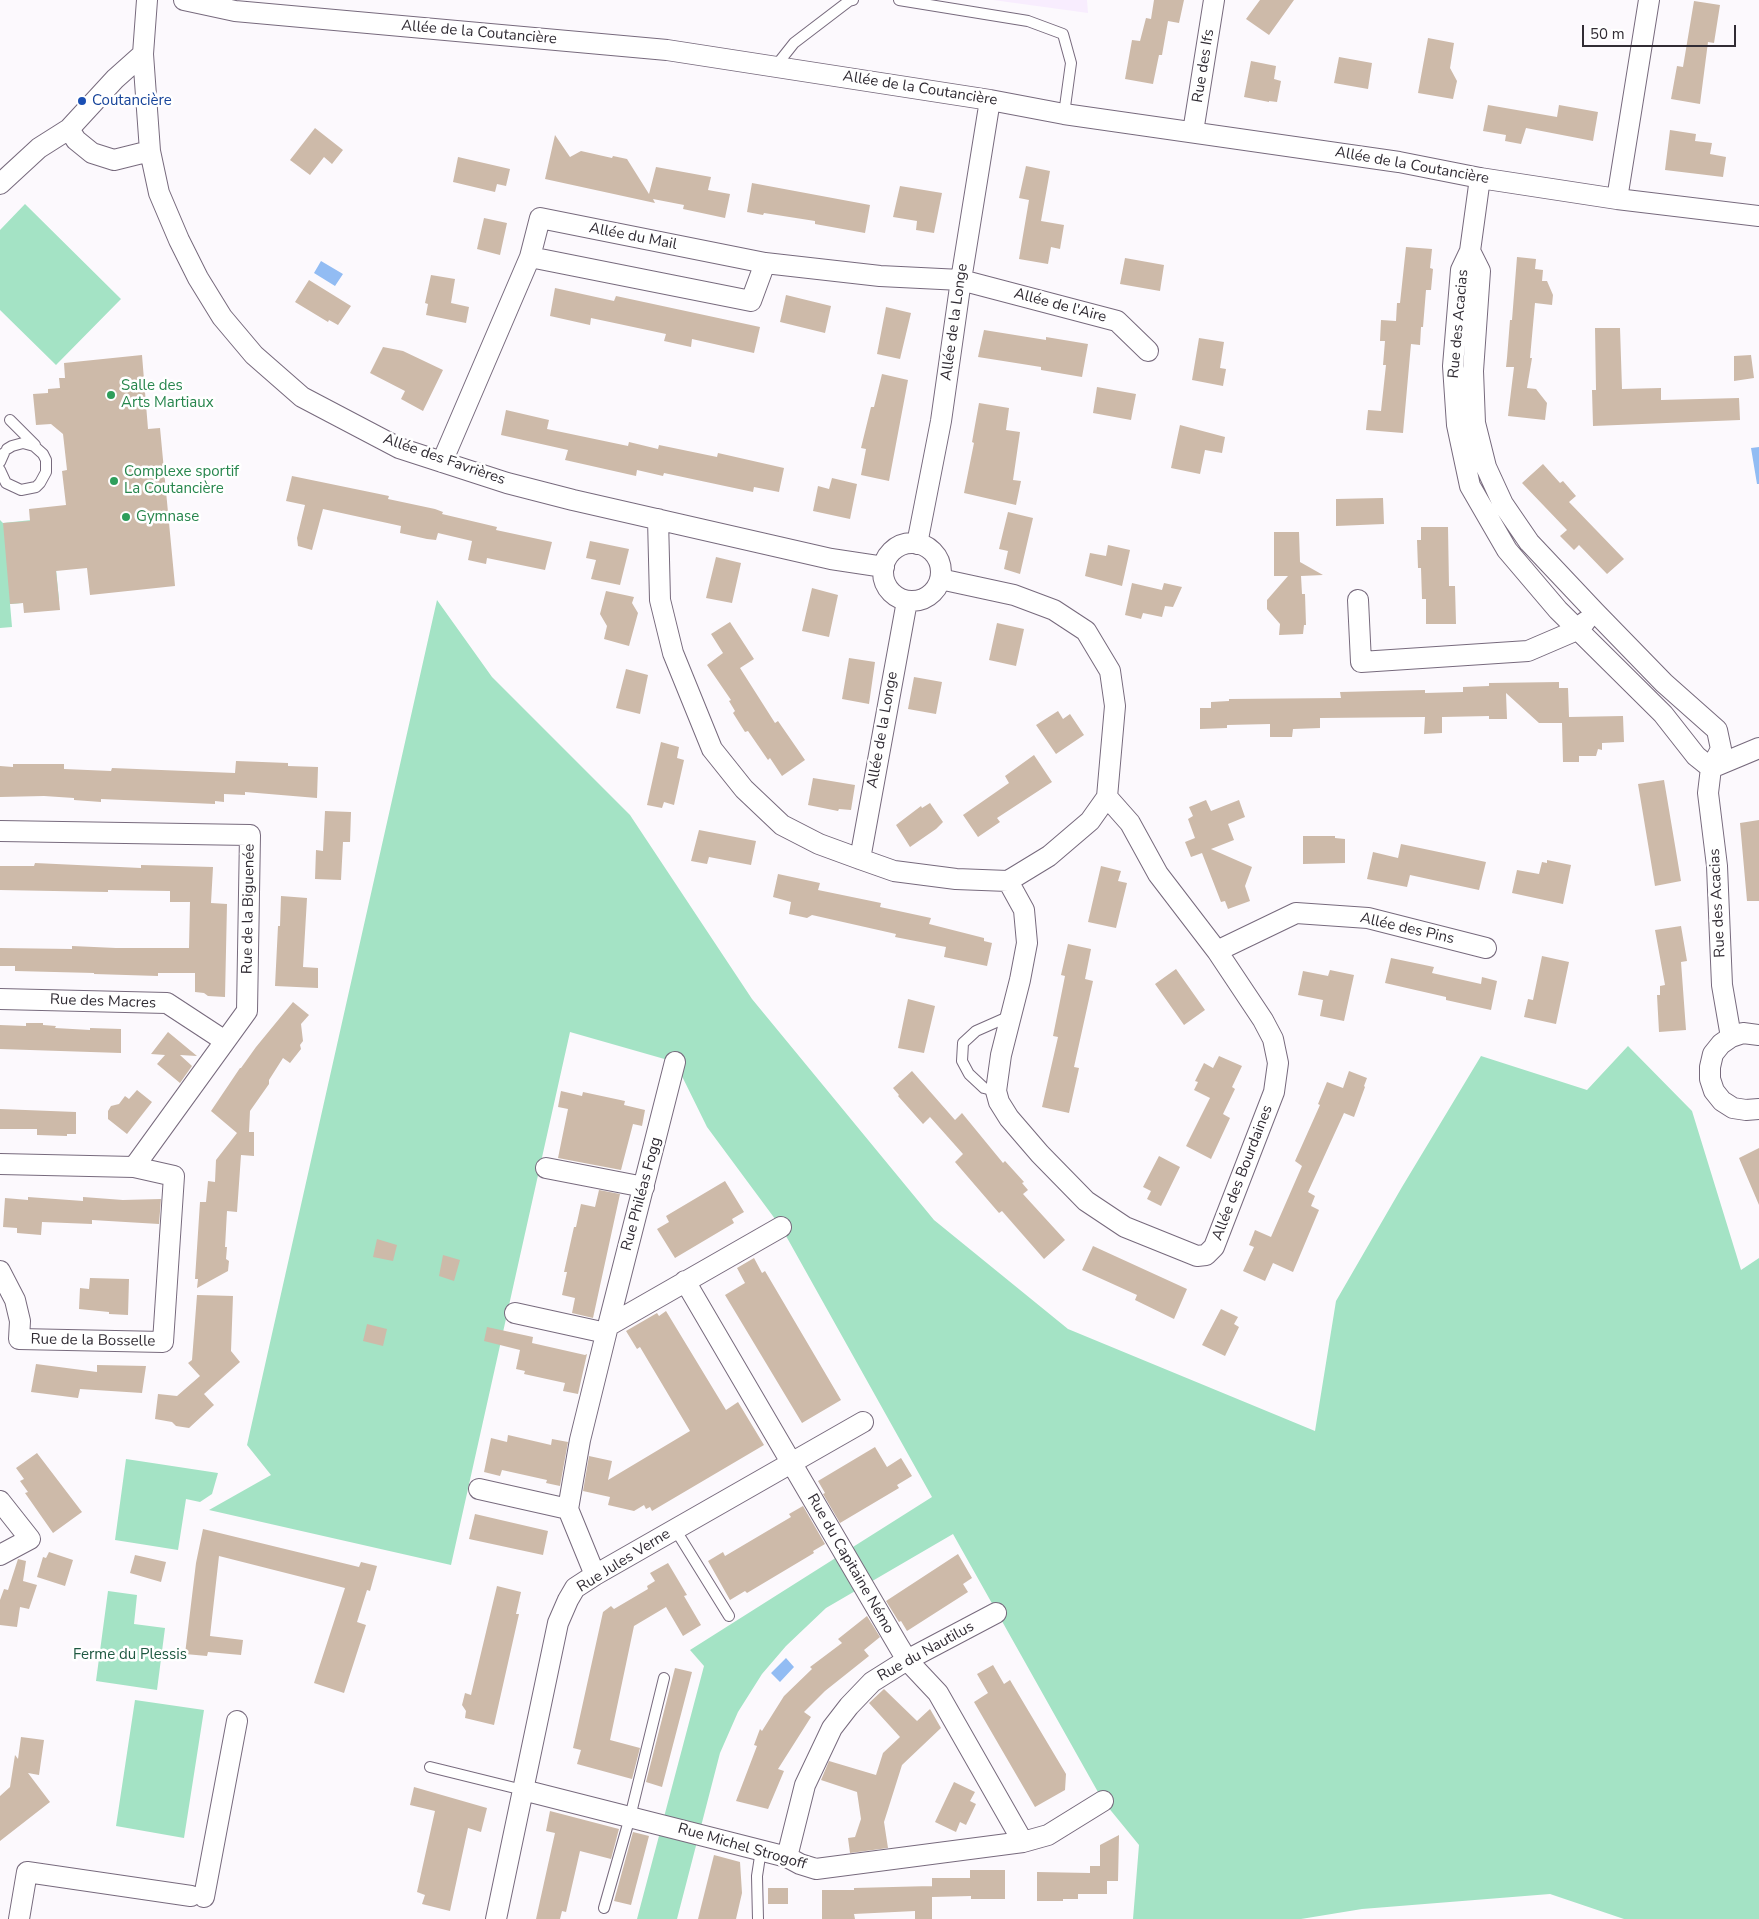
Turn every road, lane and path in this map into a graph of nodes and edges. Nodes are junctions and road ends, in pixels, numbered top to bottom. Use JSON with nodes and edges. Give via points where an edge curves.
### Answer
{"nodes":[{"id":1,"x":147,"y":0,"type":"edge"},
{"id":2,"x":184,"y":0,"type":"edge"},
{"id":3,"x":853,"y":0,"type":"edge"},
{"id":4,"x":899,"y":0,"type":"edge"},
{"id":5,"x":1214,"y":0,"type":"edge"},
{"id":6,"x":1649,"y":0,"type":"edge"},
{"id":7,"x":143,"y":54,"type":"junction"},
{"id":8,"x":775,"y":67,"type":"junction"},
{"id":9,"x":990,"y":100,"type":"junction"},
{"id":10,"x":1064,"y":114,"type":"junction"},
{"id":11,"x":69,"y":129,"type":"junction"},
{"id":12,"x":1193,"y":132,"type":"junction"},
{"id":13,"x":150,"y":151,"type":"junction"},
{"id":14,"x":1480,"y":178,"type":"junction"},
{"id":15,"x":0,"y":184,"type":"edge"},
{"id":16,"x":1617,"y":199,"type":"junction"},
{"id":17,"x":1759,"y":216,"type":"edge"},
{"id":18,"x":1470,"y":251,"type":"junction"},
{"id":19,"x":530,"y":257,"type":"junction"},
{"id":20,"x":764,"y":263,"type":"junction"},
{"id":21,"x":961,"y":280,"type":"junction"},
{"id":22,"x":1148,"y":351,"type":"dead end"},
{"id":23,"x":10,"y":420,"type":"dead end"},
{"id":24,"x":39,"y":449,"type":"junction"},
{"id":25,"x":4,"y":455,"type":"edge"},
{"id":26,"x":442,"y":462,"type":"junction"},
{"id":27,"x":0,"y":470,"type":"edge"},
{"id":28,"x":0,"y":478,"type":"edge"},
{"id":29,"x":11,"y":486,"type":"junction"},
{"id":30,"x":658,"y":518,"type":"junction"},
{"id":31,"x":918,"y":544,"type":"junction"},
{"id":32,"x":884,"y":567,"type":"junction"},
{"id":33,"x":940,"y":579,"type":"junction"},
{"id":34,"x":1358,"y":600,"type":"dead end"},
{"id":35,"x":907,"y":601,"type":"junction"},
{"id":36,"x":1595,"y":612,"type":"junction"},
{"id":37,"x":1577,"y":630,"type":"junction"},
{"id":38,"x":1759,"y":748,"type":"edge"},
{"id":39,"x":1711,"y":768,"type":"junction"},
{"id":40,"x":1106,"y":797,"type":"junction"},
{"id":41,"x":0,"y":831,"type":"edge"},
{"id":42,"x":860,"y":859,"type":"junction"},
{"id":43,"x":1008,"y":882,"type":"junction"},
{"id":44,"x":1486,"y":948,"type":"dead end"},
{"id":45,"x":1217,"y":951,"type":"junction"},
{"id":46,"x":0,"y":999,"type":"edge"},
{"id":47,"x":1011,"y":1015,"type":"junction"},
{"id":48,"x":1759,"y":1035,"type":"edge"},
{"id":49,"x":1731,"y":1037,"type":"junction"},
{"id":50,"x":225,"y":1042,"type":"junction"},
{"id":51,"x":675,"y":1062,"type":"dead end"},
{"id":52,"x":996,"y":1092,"type":"junction"},
{"id":53,"x":1759,"y":1108,"type":"edge"},
{"id":54,"x":0,"y":1164,"type":"edge"},
{"id":55,"x":134,"y":1167,"type":"junction"},
{"id":56,"x":546,"y":1168,"type":"dead end"},
{"id":57,"x":644,"y":1187,"type":"junction"},
{"id":58,"x":781,"y":1227,"type":"dead end"},
{"id":59,"x":0,"y":1271,"type":"edge"},
{"id":60,"x":685,"y":1281,"type":"junction"},
{"id":61,"x":515,"y":1313,"type":"dead end"},
{"id":62,"x":607,"y":1330,"type":"junction"},
{"id":63,"x":863,"y":1422,"type":"dead end"},
{"id":64,"x":792,"y":1464,"type":"junction"},
{"id":65,"x":479,"y":1489,"type":"dead end"},
{"id":66,"x":0,"y":1501,"type":"edge"},
{"id":67,"x":568,"y":1509,"type":"junction"},
{"id":68,"x":675,"y":1529,"type":"junction"},
{"id":69,"x":0,"y":1555,"type":"edge"},
{"id":70,"x":595,"y":1575,"type":"junction"},
{"id":71,"x":996,"y":1613,"type":"dead end"},
{"id":72,"x":729,"y":1616,"type":"dead end"},
{"id":73,"x":907,"y":1660,"type":"junction"},
{"id":74,"x":664,"y":1678,"type":"dead end"},
{"id":75,"x":237,"y":1721,"type":"dead end"},
{"id":76,"x":430,"y":1767,"type":"dead end"},
{"id":77,"x":523,"y":1790,"type":"junction"},
{"id":78,"x":1102,"y":1801,"type":"dead end"},
{"id":79,"x":630,"y":1817,"type":"junction"},
{"id":80,"x":1023,"y":1842,"type":"junction"},
{"id":81,"x":761,"y":1850,"type":"junction"},
{"id":82,"x":787,"y":1857,"type":"junction"},
{"id":83,"x":604,"y":1908,"type":"dead end"},
{"id":84,"x":19,"y":1919,"type":"edge"},
{"id":85,"x":496,"y":1919,"type":"edge"},
{"id":86,"x":758,"y":1919,"type":"edge"}],
"edges":[{"from":1,"to":7,"type":"street","name":"Allée des Favrières"},
{"from":2,"to":8,"type":"street","name":"Allée de la Coutancière","via":[[235,11],[667,50]]},
{"from":3,"to":8,"type":"lane","via":[[794,43]]},
{"from":4,"to":10,"type":"lane","via":[[1028,20],[1063,34],[1071,62]]},
{"from":5,"to":12,"type":"street","name":"Rue des Ifs"},
{"from":6,"to":16,"type":"street"},
{"from":7,"to":11,"type":"street"},
{"from":7,"to":13,"type":"street","name":"Allée des Favrières"},
{"from":8,"to":9,"type":"street","name":"Allée de la Coutancière"},
{"from":9,"to":10,"type":"street","name":"Allée de la Coutancière"},
{"from":9,"to":21,"type":"street","name":"Allée de la Longe"},
{"from":10,"to":12,"type":"street","name":"Allée de la Coutancière"},
{"from":11,"to":13,"type":"street","via":[[76,140],[92,153],[114,160]]},
{"from":11,"to":15,"type":"street","via":[[39,148]]},
{"from":12,"to":14,"type":"street","name":"Allée de la Coutancière","via":[[1399,162]]},
{"from":13,"to":26,"type":"street","name":"Allée des Favrières","via":[[159,193],[190,263],[222,317],[254,355],[302,397],[399,448]]},
{"from":14,"to":16,"type":"street","name":"Allée de la Coutancière"},
{"from":14,"to":18,"type":"street","name":"Rue des Acacias"},
{"from":16,"to":17,"type":"street","name":"Allée de la Coutancière"},
{"from":18,"to":36,"type":"street","name":"Rue des Acacias","via":[[1480,271],[1473,371],[1475,422],[1486,467],[1503,504],[1529,542]]},
{"from":18,"to":37,"type":"street","name":"Rue des Acacias","via":[[1461,270],[1453,366],[1457,425],[1470,486],[1507,550]]},
{"from":19,"to":20,"type":"street","via":[[751,301]]},
{"from":19,"to":20,"type":"street","name":"Allée du Mail","via":[[540,218]]},
{"from":19,"to":26,"type":"street","name":"Allée du Mail"},
{"from":20,"to":21,"type":"street","name":"Allée du Mail","via":[[880,276]]},
{"from":21,"to":22,"type":"street","name":"Allée de l'Aire","via":[[1117,320]]},
{"from":21,"to":31,"type":"street","name":"Allée de la Longe","via":[[941,421]]},
{"from":23,"to":24,"type":"lane"},
{"from":24,"to":25,"type":"lane","via":[[23,443],[12,446]]},
{"from":24,"to":29,"type":"lane","via":[[47,466],[40,482],[26,490]]},
{"from":26,"to":30,"type":"street","name":"Allée des Favrières","via":[[516,486]]},
{"from":27,"to":29,"type":"lane","via":[[3,479]]},
{"from":28,"to":29,"type":"lane"},
{"from":30,"to":32,"type":"street","name":"Allée des Favrières","via":[[831,559]]},
{"from":30,"to":42,"type":"street","via":[[660,600],[674,653],[712,749],[744,789],[782,825],[819,844]]},
{"from":31,"to":32,"type":"street","via":[[900,546]]},
{"from":31,"to":33,"type":"street","via":[[934,553],[941,570]]},
{"from":32,"to":35,"type":"street","via":[[886,585],[898,598]]},
{"from":33,"to":35,"type":"street","via":[[931,594],[916,601]]},
{"from":33,"to":40,"type":"street","via":[[1014,595],[1054,610],[1086,631],[1110,671],[1114,706]]},
{"from":34,"to":37,"type":"street","via":[[1361,662],[1528,651]]},
{"from":35,"to":42,"type":"street","name":"Allée de la Longe"},
{"from":36,"to":37,"type":"street"},
{"from":36,"to":39,"type":"street","name":"Rue des Acacias","via":[[1664,684],[1717,730],[1721,749]]},
{"from":37,"to":39,"type":"street","name":"Rue des Acacias","via":[[1663,714],[1696,756]]},
{"from":38,"to":39,"type":"street"},
{"from":39,"to":49,"type":"street","name":"Rue des Acacias","via":[[1708,793],[1717,866],[1722,985]]},
{"from":40,"to":43,"type":"street","via":[[1090,821],[1049,856]]},
{"from":40,"to":45,"type":"street","name":"Allée des Bourdaines","via":[[1130,823],[1158,874]]},
{"from":41,"to":50,"type":"street","name":"Rue de la Biguenée","via":[[250,835],[247,1011]]},
{"from":42,"to":43,"type":"street","via":[[894,871]]},
{"from":43,"to":47,"type":"street","via":[[1024,910],[1027,943]]},
{"from":44,"to":45,"type":"street","name":"Allée des Pins","via":[[1368,918],[1296,913]]},
{"from":45,"to":52,"type":"street","name":"Allée des Bourdaines","via":[[1263,1020],[1273,1039],[1278,1064],[1274,1092],[1264,1120],[1214,1247],[1206,1255],[1196,1256],[1125,1228],[1086,1201],[1009,1118],[998,1102]]},
{"from":46,"to":50,"type":"street","name":"Rue des Macres","via":[[167,1003]]},
{"from":47,"to":52,"type":"street"},
{"from":47,"to":52,"type":"lane","via":[[976,1031],[963,1043],[962,1061],[969,1074],[984,1088]]},
{"from":48,"to":49,"type":"street","via":[[1743,1033]]},
{"from":49,"to":53,"type":"street","via":[[1713,1054],[1710,1067],[1712,1085],[1722,1101],[1733,1108]]},
{"from":50,"to":55,"type":"street","name":"Rue de la Biguenée"},
{"from":51,"to":57,"type":"street","name":"Rue Philéas Fogg"},
{"from":54,"to":55,"type":"street"},
{"from":55,"to":59,"type":"street","name":"Rue de la Bosselle","via":[[174,1176],[163,1342],[19,1339],[20,1321],[15,1300]]},
{"from":56,"to":57,"type":"street"},
{"from":57,"to":62,"type":"street","name":"Rue Philéas Fogg"},
{"from":58,"to":60,"type":"street"},
{"from":60,"to":62,"type":"street"},
{"from":60,"to":64,"type":"street","name":"Rue du Capitaine Némo"},
{"from":61,"to":62,"type":"street"},
{"from":62,"to":67,"type":"street","name":"Rue Philéas Fogg","via":[[580,1440]]},
{"from":63,"to":64,"type":"street","name":"Rue Jules Verne"},
{"from":64,"to":68,"type":"street","name":"Rue Jules Verne"},
{"from":64,"to":73,"type":"street","name":"Rue du Capitaine Némo"},
{"from":65,"to":67,"type":"street"},
{"from":66,"to":69,"type":"street","via":[[30,1539]]},
{"from":67,"to":70,"type":"street"},
{"from":68,"to":70,"type":"street","name":"Rue Jules Verne"},
{"from":68,"to":72,"type":"lane"},
{"from":70,"to":77,"type":"street","name":"Rue Jules Verne","via":[[575,1588],[558,1623]]},
{"from":71,"to":73,"type":"street","name":"Rue du Nautilus"},
{"from":73,"to":80,"type":"street","name":"Rue du Capitaine Némo","via":[[938,1694]]},
{"from":73,"to":82,"type":"street","name":"Rue du Nautilus","via":[[872,1682],[832,1728],[805,1785]]},
{"from":74,"to":79,"type":"lane"},
{"from":75,"to":84,"type":"street","via":[[198,1896],[27,1872]]},
{"from":76,"to":77,"type":"lane"},
{"from":77,"to":79,"type":"street","name":"Rue Michel Strogoff"},
{"from":77,"to":85,"type":"street","name":"Rue Jules Verne"},
{"from":78,"to":80,"type":"street","name":"Rue Michel Strogoff","via":[[1048,1835]]},
{"from":79,"to":81,"type":"street","name":"Rue Michel Strogoff"},
{"from":79,"to":83,"type":"lane"},
{"from":80,"to":82,"type":"street","name":"Rue Michel Strogoff","via":[[816,1869]]},
{"from":81,"to":82,"type":"street","name":"Rue Michel Strogoff"},
{"from":81,"to":86,"type":"lane","via":[[757,1876]]}]}
